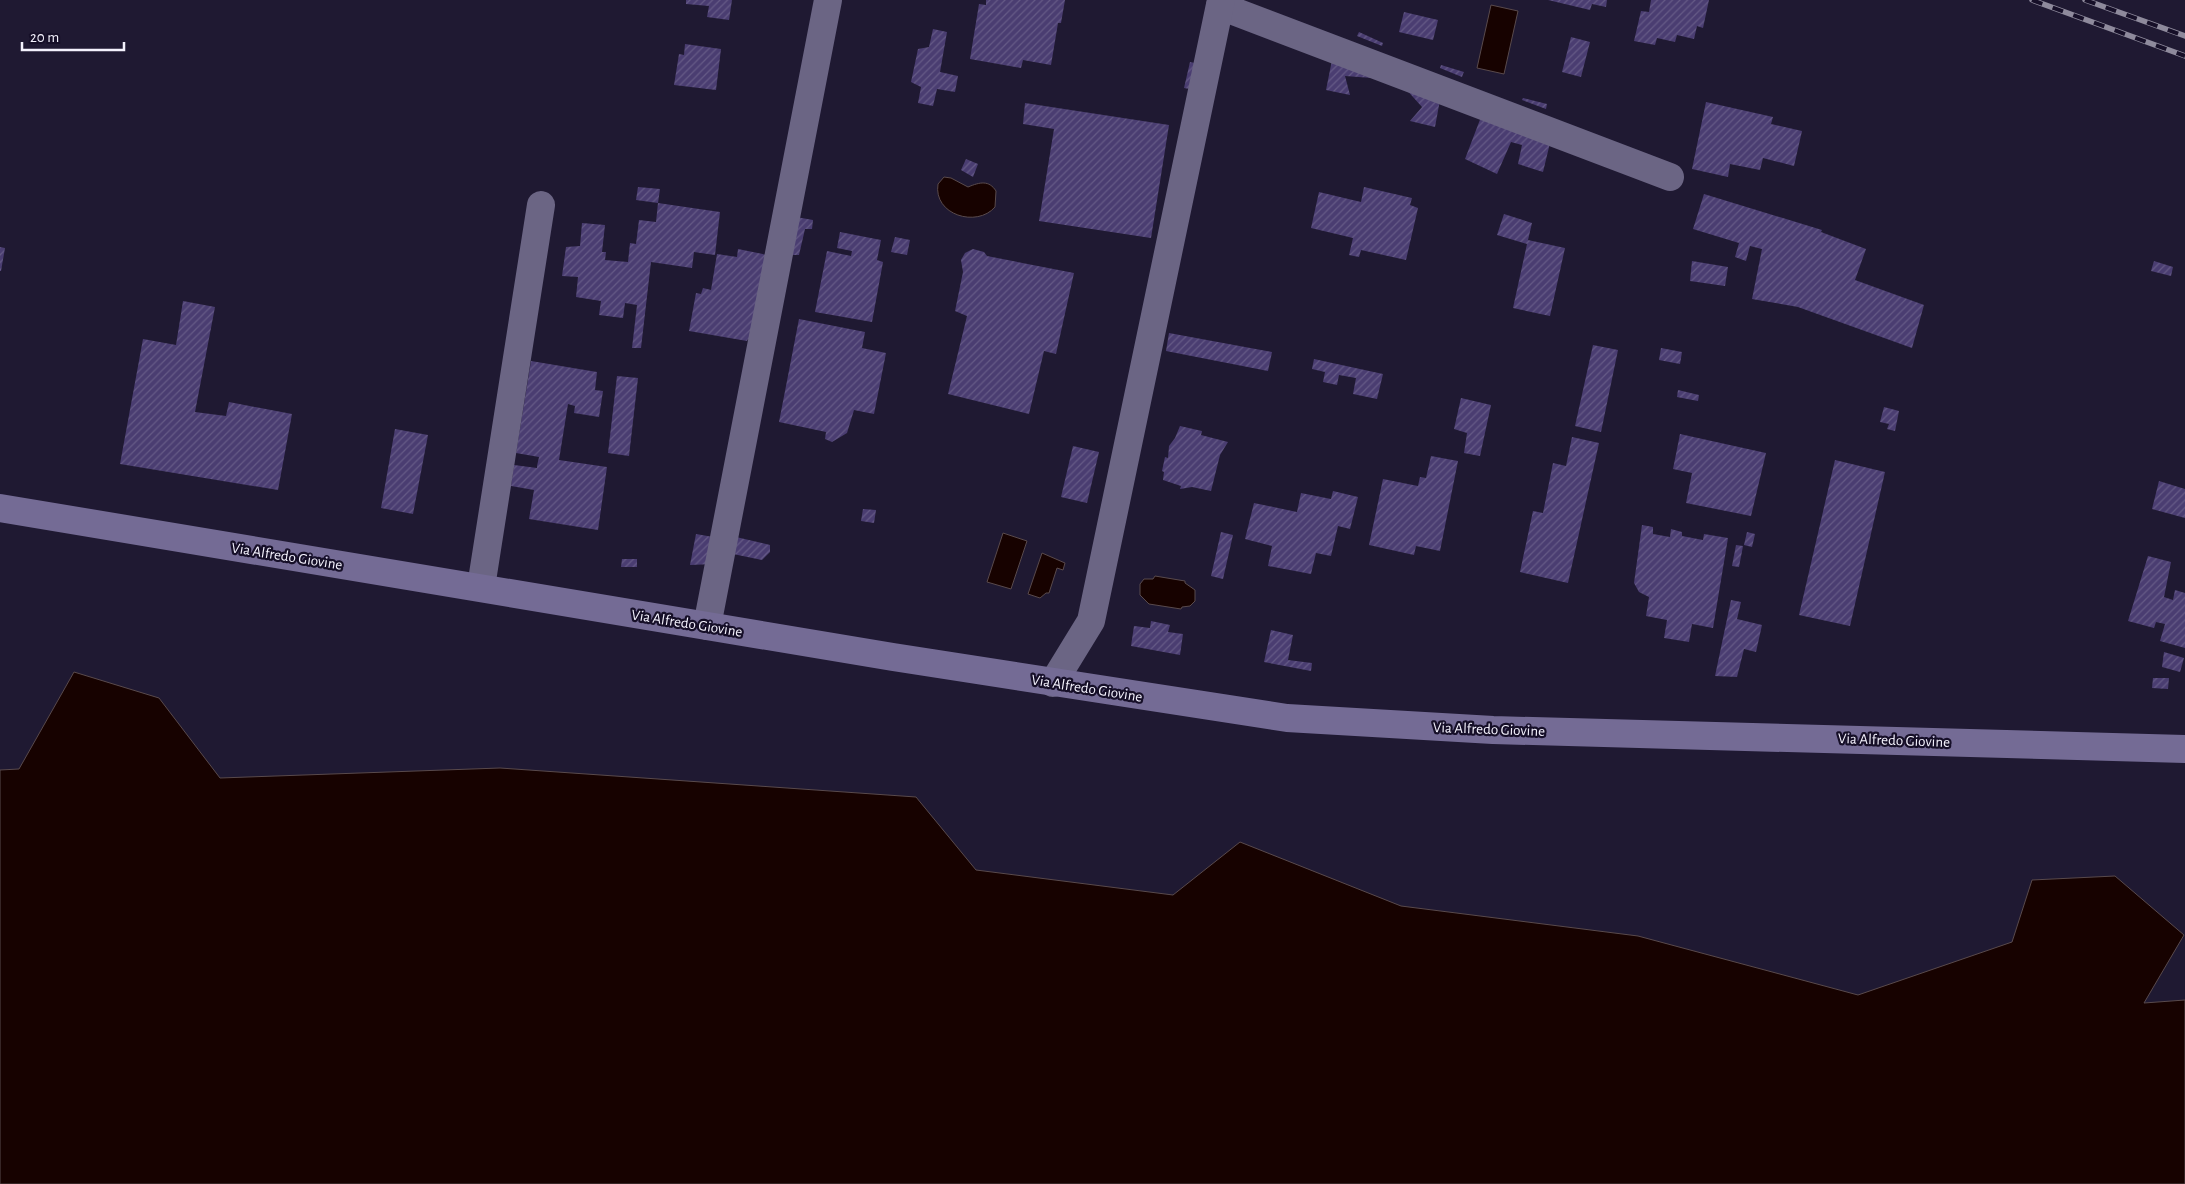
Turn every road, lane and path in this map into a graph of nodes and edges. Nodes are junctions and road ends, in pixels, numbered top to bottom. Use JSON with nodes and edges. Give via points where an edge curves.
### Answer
{"nodes":[{"id":1,"x":828,"y":0,"type":"edge"},
{"id":2,"x":1220,"y":3,"type":"edge"},
{"id":3,"x":1670,"y":177,"type":"dead end"},
{"id":4,"x":541,"y":205,"type":"dead end"},
{"id":5,"x":0,"y":508,"type":"edge"},
{"id":6,"x":481,"y":588,"type":"junction"},
{"id":7,"x":708,"y":626,"type":"junction"},
{"id":8,"x":1053,"y":682,"type":"junction"},
{"id":9,"x":2185,"y":749,"type":"edge"}],
"edges":[{"from":1,"to":7,"type":"street"},
{"from":2,"to":3,"type":"street"},
{"from":2,"to":8,"type":"street","via":[[1091,621]]},
{"from":4,"to":6,"type":"street"},
{"from":5,"to":6,"type":"main road","name":"Via Alfredo Giovine"},
{"from":6,"to":7,"type":"main road","name":"Via Alfredo Giovine"},
{"from":7,"to":8,"type":"main road","name":"Via Alfredo Giovine"},
{"from":8,"to":9,"type":"main road","name":"Via Alfredo Giovine","via":[[1287,718],[1449,728]]}]}
